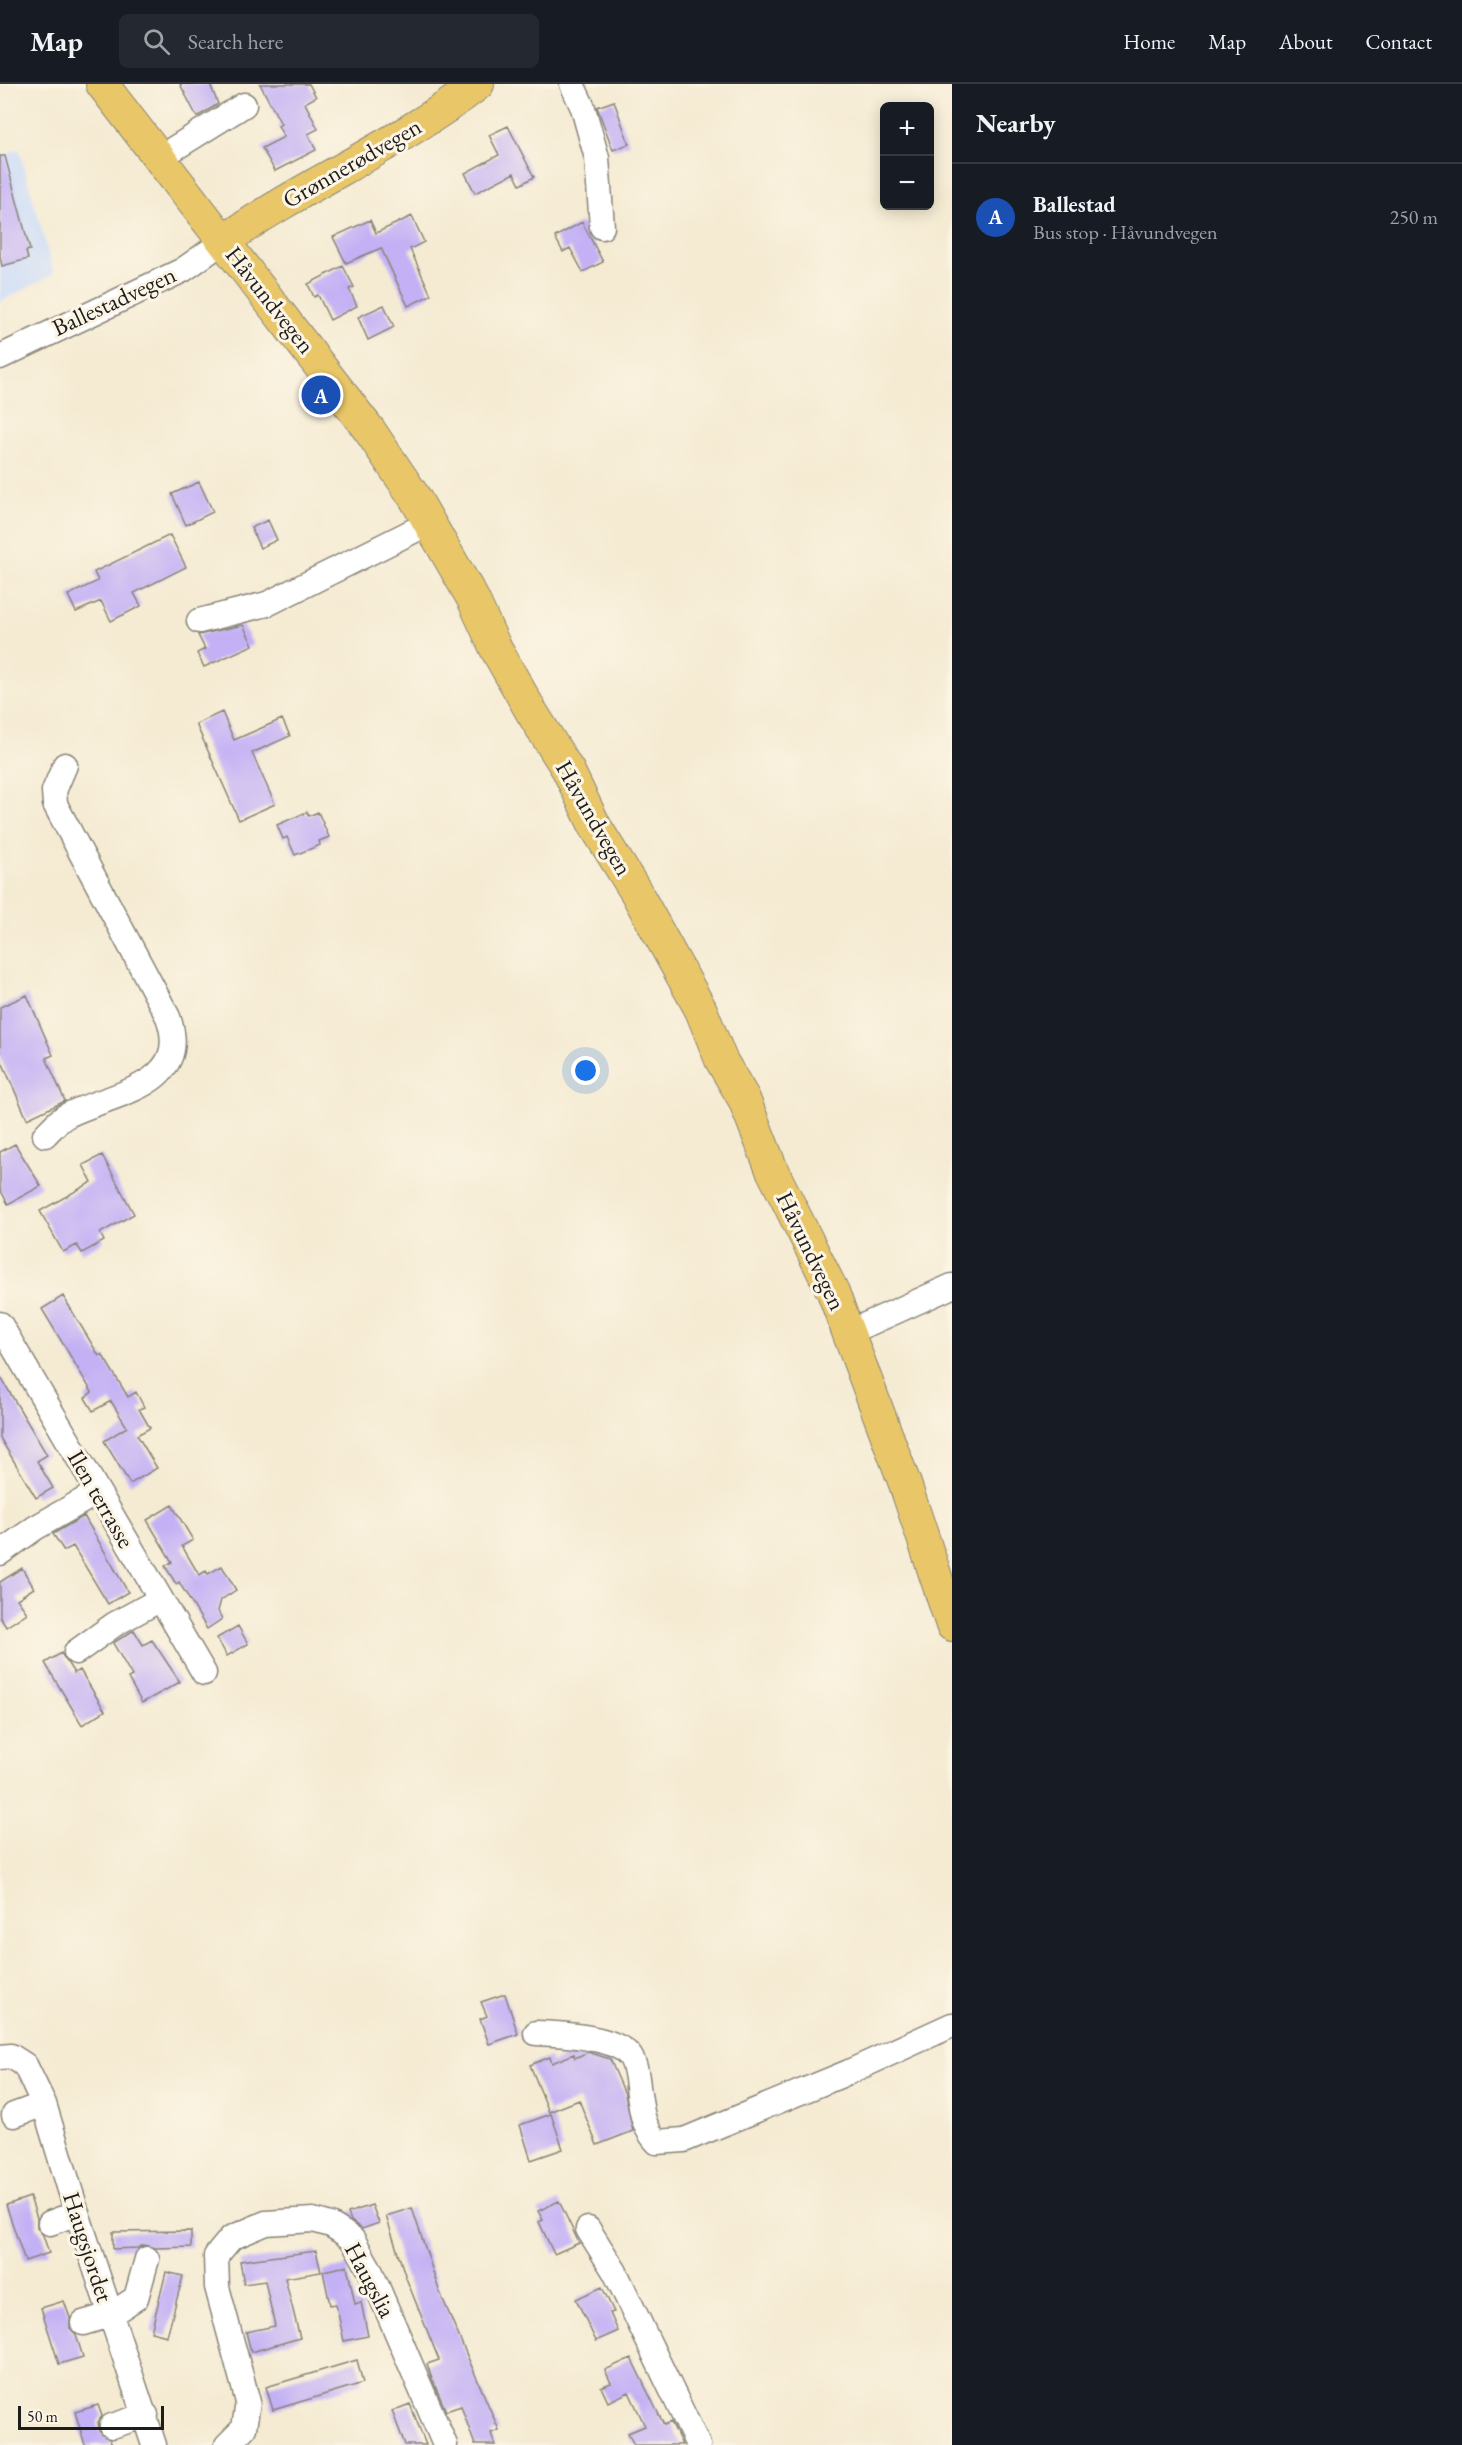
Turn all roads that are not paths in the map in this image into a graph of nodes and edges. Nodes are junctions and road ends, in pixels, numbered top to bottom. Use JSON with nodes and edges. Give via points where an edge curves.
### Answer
{"nodes":[{"id":1,"x":102,"y":84,"type":"edge"},
{"id":2,"x":478,"y":84,"type":"edge"},
{"id":3,"x":572,"y":84,"type":"edge"},
{"id":4,"x":244,"y":105,"type":"dead end"},
{"id":5,"x":159,"y":158,"type":"junction"},
{"id":6,"x":602,"y":226,"type":"dead end"},
{"id":7,"x":224,"y":241,"type":"junction"},
{"id":8,"x":0,"y":357,"type":"edge"},
{"id":9,"x":429,"y":523,"type":"junction"},
{"id":10,"x":199,"y":621,"type":"dead end"},
{"id":11,"x":65,"y":765,"type":"dead end"},
{"id":12,"x":45,"y":1135,"type":"dead end"},
{"id":13,"x":952,"y":1286,"type":"edge"},
{"id":14,"x":0,"y":1324,"type":"edge"},
{"id":15,"x":850,"y":1332,"type":"junction"},
{"id":16,"x":98,"y":1492,"type":"junction"},
{"id":17,"x":0,"y":1553,"type":"edge"},
{"id":18,"x":159,"y":1599,"type":"junction"},
{"id":19,"x":952,"y":1625,"type":"edge"},
{"id":20,"x":76,"y":1652,"type":"dead end"},
{"id":21,"x":204,"y":1673,"type":"dead end"},
{"id":22,"x":952,"y":2025,"type":"edge"},
{"id":23,"x":536,"y":2033,"type":"dead end"},
{"id":24,"x":5,"y":2057,"type":"edge"},
{"id":25,"x":44,"y":2104,"type":"junction"},
{"id":26,"x":15,"y":2115,"type":"dead end"},
{"id":27,"x":77,"y":2213,"type":"junction"},
{"id":28,"x":50,"y":2223,"type":"dead end"},
{"id":29,"x":588,"y":2229,"type":"dead end"},
{"id":30,"x":147,"y":2259,"type":"dead end"},
{"id":31,"x":110,"y":2315,"type":"junction"},
{"id":32,"x":82,"y":2323,"type":"dead end"},
{"id":33,"x":146,"y":2415,"type":"junction"},
{"id":34,"x":112,"y":2426,"type":"dead end"},
{"id":35,"x":154,"y":2445,"type":"edge"},
{"id":36,"x":227,"y":2445,"type":"edge"},
{"id":37,"x":445,"y":2445,"type":"edge"},
{"id":38,"x":698,"y":2445,"type":"edge"}],
"edges":[{"from":1,"to":5,"type":"main road","name":"Håvundvegen"},
{"from":2,"to":7,"type":"main road","name":"Grønnerødvegen","via":[[411,130],[276,206]]},
{"from":3,"to":6,"type":"street","via":[[596,150]]},
{"from":4,"to":5,"type":"street"},
{"from":5,"to":7,"type":"main road","name":"Håvundvegen"},
{"from":7,"to":8,"type":"street","name":"Ballestadvegen","via":[[183,270]]},
{"from":7,"to":9,"type":"main road","name":"Håvundvegen","via":[[370,430]]},
{"from":9,"to":10,"type":"street","via":[[267,604]]},
{"from":9,"to":15,"type":"main road","name":"Håvundvegen","via":[[701,1011]]},
{"from":11,"to":12,"type":"street","via":[[54,791],[55,804],[168,1017],[174,1040],[169,1060],[153,1078],[67,1115]]},
{"from":13,"to":15,"type":"street"},
{"from":14,"to":16,"type":"street","name":"Ilen terrasse"},
{"from":15,"to":19,"type":"main road","name":"Håvundvegen"},
{"from":16,"to":17,"type":"street"},
{"from":16,"to":18,"type":"street","name":"Ilen terrasse"},
{"from":18,"to":20,"type":"street"},
{"from":18,"to":21,"type":"street","name":"Ilen terrasse"},
{"from":22,"to":23,"type":"street","via":[[849,2072],[684,2140],[668,2143],[657,2142],[646,2127],[634,2068],[630,2056],[622,2049],[591,2038]]},
{"from":24,"to":25,"type":"street","name":"Haugsjordet","via":[[25,2065]]},
{"from":25,"to":26,"type":"street"},
{"from":25,"to":27,"type":"street","name":"Haugsjordet"},
{"from":27,"to":28,"type":"street"},
{"from":27,"to":31,"type":"street","name":"Haugsjordet"},
{"from":29,"to":38,"type":"street","via":[[615,2272]]},
{"from":30,"to":31,"type":"street","via":[[136,2298]]},
{"from":31,"to":32,"type":"street"},
{"from":31,"to":33,"type":"street","name":"Haugsjordet"},
{"from":33,"to":34,"type":"street"},
{"from":33,"to":35,"type":"street","name":"Haugsjordet"},
{"from":36,"to":37,"type":"street","name":"Haugslia","via":[[244,2428],[248,2402],[218,2286],[216,2256],[231,2238],[266,2223],[313,2220],[331,2225],[353,2240],[370,2270]]}]}
